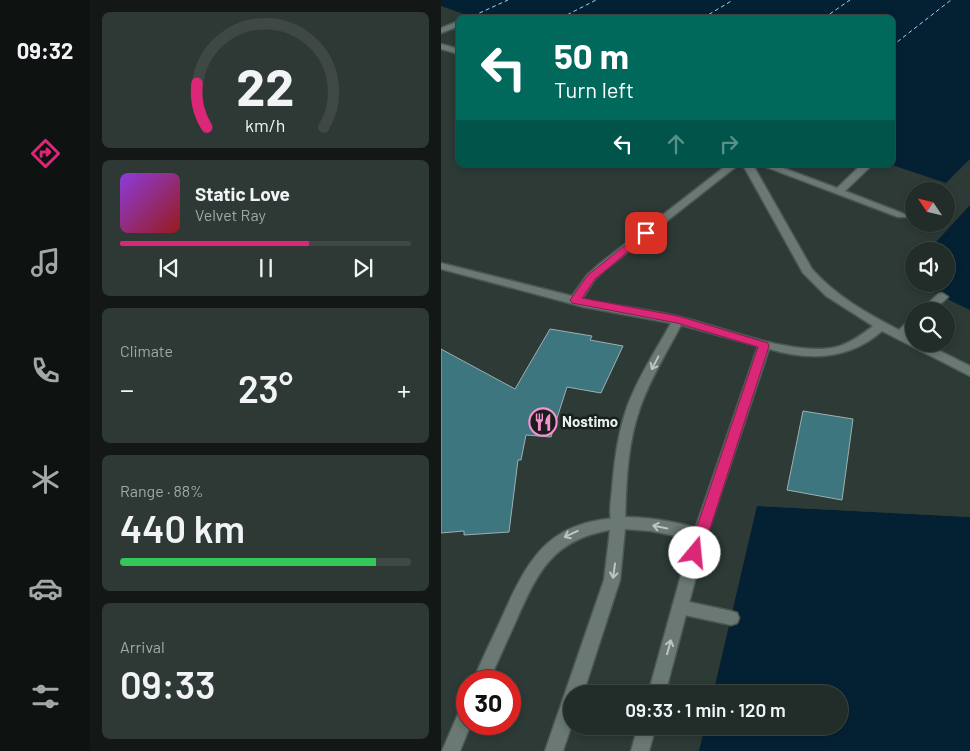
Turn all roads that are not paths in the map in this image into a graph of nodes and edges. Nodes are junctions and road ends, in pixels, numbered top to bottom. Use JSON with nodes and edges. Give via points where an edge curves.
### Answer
{"nodes":[{"id":1,"x":456,"y":24,"type":"edge"},
{"id":2,"x":441,"y":31,"type":"edge"},
{"id":3,"x":441,"y":46,"type":"edge"},
{"id":4,"x":456,"y":51,"type":"edge"},
{"id":5,"x":730,"y":167,"type":"edge"},
{"id":6,"x":749,"y":167,"type":"edge"},
{"id":7,"x":771,"y":167,"type":"edge"},
{"id":8,"x":865,"y":167,"type":"edge"},
{"id":9,"x":838,"y":192,"type":"junction"},
{"id":10,"x":902,"y":215,"type":"dead end"},
{"id":11,"x":441,"y":266,"type":"edge"},
{"id":12,"x":942,"y":296,"type":"dead end"},
{"id":13,"x":575,"y":300,"type":"junction"},
{"id":14,"x":936,"y":302,"type":"edge"},
{"id":15,"x":678,"y":320,"type":"junction"},
{"id":16,"x":881,"y":325,"type":"junction"},
{"id":17,"x":905,"y":330,"type":"edge"},
{"id":18,"x":900,"y":335,"type":"junction"},
{"id":19,"x":905,"y":338,"type":"edge"},
{"id":20,"x":764,"y":346,"type":"junction"},
{"id":21,"x":932,"y":352,"type":"edge"},
{"id":22,"x":970,"y":372,"type":"edge"},
{"id":23,"x":618,"y":523,"type":"junction"},
{"id":24,"x":701,"y":535,"type":"junction"},
{"id":25,"x":680,"y":607,"type":"junction"},
{"id":26,"x":731,"y":618,"type":"dead end"},
{"id":27,"x":486,"y":670,"type":"edge"},
{"id":28,"x":577,"y":685,"type":"edge"},
{"id":29,"x":658,"y":685,"type":"edge"},
{"id":30,"x":563,"y":726,"type":"edge"},
{"id":31,"x":458,"y":735,"type":"edge"},
{"id":32,"x":644,"y":735,"type":"edge"},
{"id":33,"x":451,"y":751,"type":"edge"},
{"id":34,"x":554,"y":751,"type":"edge"},
{"id":35,"x":640,"y":751,"type":"edge"}],
"edges":[{"from":1,"to":2,"type":"street"},
{"from":3,"to":4,"type":"street"},
{"from":5,"to":13,"type":"street","via":[[602,267]]},
{"from":6,"to":16,"type":"street","via":[[807,271],[819,286],[852,310]]},
{"from":7,"to":9,"type":"street"},
{"from":8,"to":9,"type":"street"},
{"from":9,"to":10,"type":"street"},
{"from":11,"to":13,"type":"street"},
{"from":12,"to":14,"type":"street"},
{"from":13,"to":15,"type":"street"},
{"from":15,"to":20,"type":"street"},
{"from":15,"to":23,"type":"street","one_way":true,"via":[[645,383],[627,431],[621,460]]},
{"from":16,"to":18,"type":"street"},
{"from":16,"to":20,"type":"street","via":[[865,339],[841,350],[789,352]]},
{"from":17,"to":18,"type":"street"},
{"from":18,"to":19,"type":"street"},
{"from":20,"to":24,"type":"street"},
{"from":21,"to":22,"type":"street"},
{"from":24,"to":23,"type":"street","one_way":true,"via":[[645,524]]},
{"from":23,"to":27,"type":"street","one_way":true,"via":[[576,531],[558,541],[542,556],[530,573]]},
{"from":23,"to":28,"type":"street","one_way":true,"via":[[613,580]]},
{"from":24,"to":25,"type":"street"},
{"from":25,"to":26,"type":"street"},
{"from":29,"to":25,"type":"street","one_way":true},
{"from":30,"to":34,"type":"street"},
{"from":31,"to":33,"type":"street"},
{"from":32,"to":35,"type":"street"}]}
